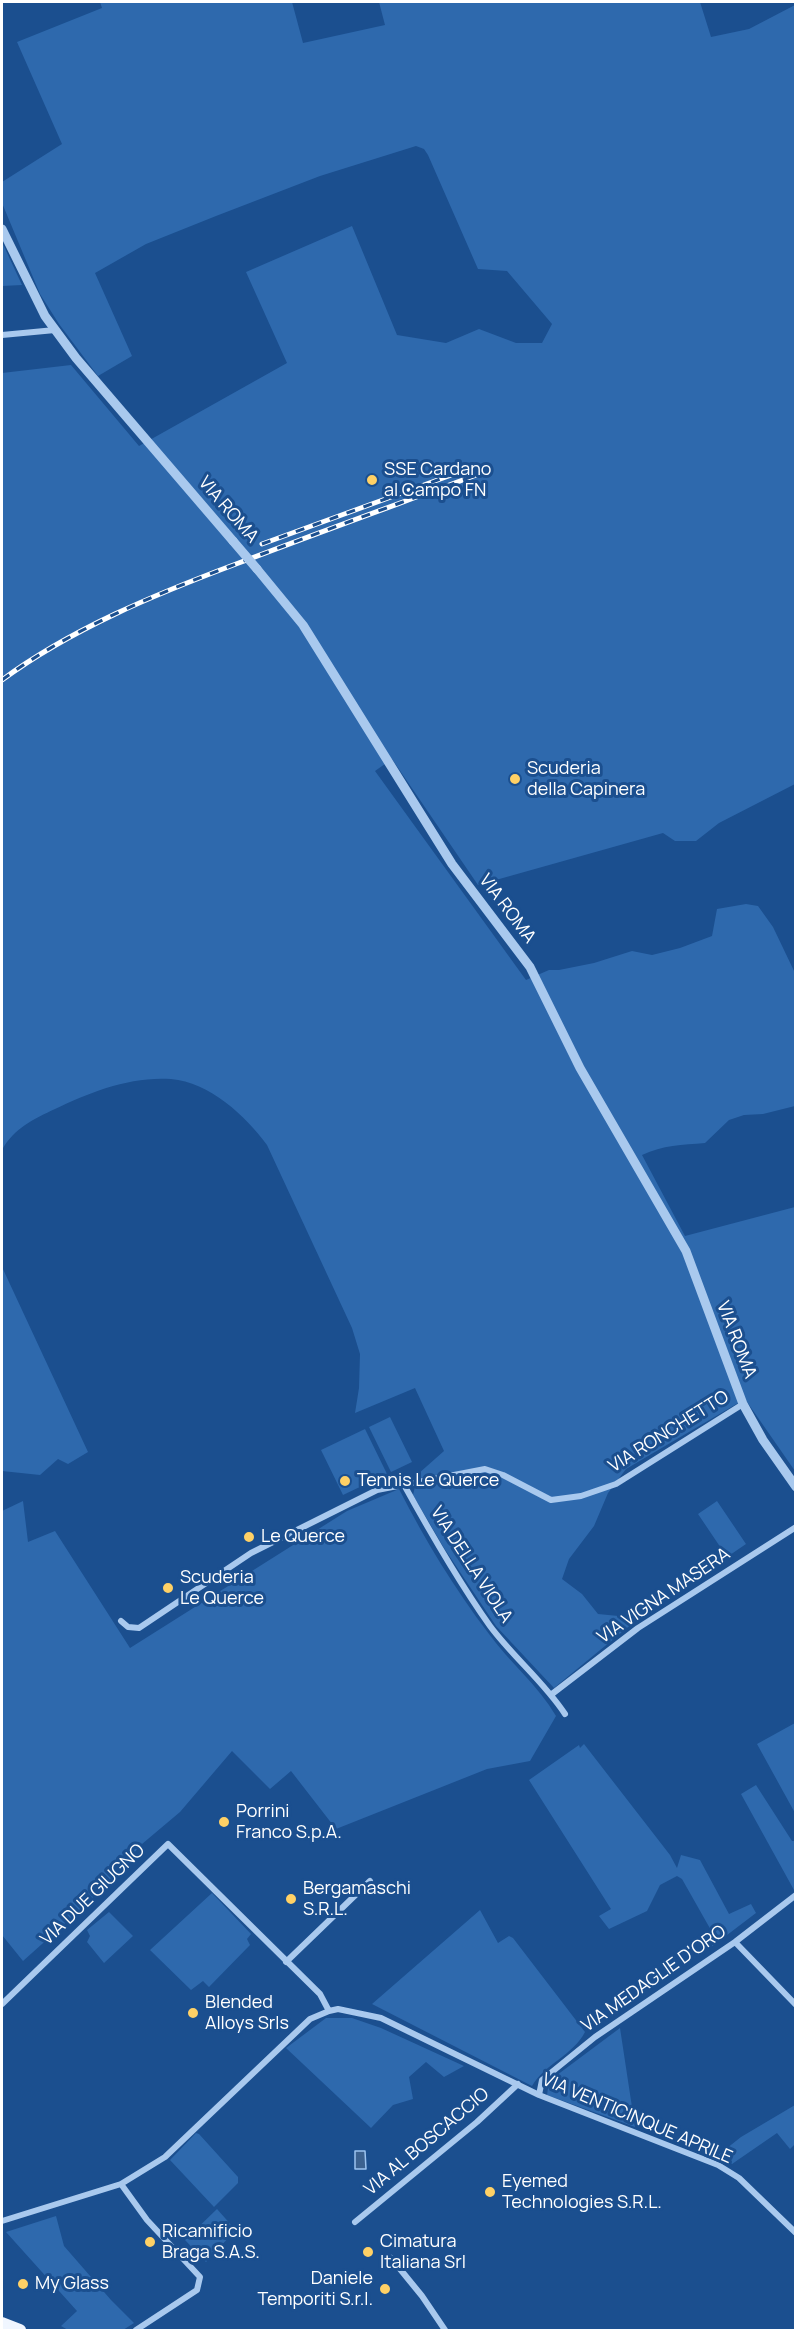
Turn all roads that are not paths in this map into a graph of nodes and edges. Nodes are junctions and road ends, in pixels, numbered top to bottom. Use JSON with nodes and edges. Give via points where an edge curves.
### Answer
{"nodes":[{"id":1,"x":2,"y":229,"type":"edge"},
{"id":2,"x":54,"y":330,"type":"junction"},
{"id":3,"x":2,"y":335,"type":"edge"},
{"id":4,"x":743,"y":1404,"type":"junction"},
{"id":5,"x":403,"y":1483,"type":"junction"},
{"id":6,"x":795,"y":1487,"type":"edge"},
{"id":7,"x":795,"y":1527,"type":"edge"},
{"id":8,"x":121,"y":1621,"type":"dead end"},
{"id":9,"x":552,"y":1694,"type":"junction"},
{"id":10,"x":565,"y":1714,"type":"dead end"},
{"id":11,"x":370,"y":1881,"type":"dead end"},
{"id":12,"x":795,"y":1895,"type":"edge"},
{"id":13,"x":735,"y":1942,"type":"junction"},
{"id":14,"x":286,"y":1962,"type":"junction"},
{"id":15,"x":2,"y":2004,"type":"edge"},
{"id":16,"x":795,"y":2005,"type":"edge"},
{"id":17,"x":329,"y":2010,"type":"junction"},
{"id":18,"x":518,"y":2084,"type":"junction"},
{"id":19,"x":539,"y":2095,"type":"junction"},
{"id":20,"x":121,"y":2184,"type":"junction"},
{"id":21,"x":2,"y":2221,"type":"edge"},
{"id":22,"x":355,"y":2222,"type":"dead end"},
{"id":23,"x":795,"y":2233,"type":"edge"},
{"id":24,"x":391,"y":2258,"type":"dead end"},
{"id":25,"x":2,"y":2323,"type":"edge"},
{"id":26,"x":20,"y":2331,"type":"edge"},
{"id":27,"x":136,"y":2331,"type":"edge"},
{"id":28,"x":445,"y":2331,"type":"edge"}],
"edges":[{"from":1,"to":2,"type":"street","name":"VIA ROMA"},
{"from":2,"to":3,"type":"street"},
{"from":2,"to":4,"type":"street","name":"VIA ROMA","bridge":true,"via":[[303,625],[452,864],[530,967],[580,1068],[686,1251]]},
{"from":4,"to":5,"type":"street","name":"VIA RONCHETTO","via":[[616,1484],[581,1496],[551,1500],[485,1469]]},
{"from":4,"to":6,"type":"street","name":"VIA ROMA"},
{"from":5,"to":8,"type":"street","name":"VIA RONCHETTO","via":[[378,1490],[251,1554],[139,1628],[128,1627]]},
{"from":5,"to":9,"type":"street","name":"VIA DELLA VIOLA","via":[[441,1551],[492,1628]]},
{"from":7,"to":9,"type":"street","name":"VIA VIGNA MASERA","via":[[638,1628]]},
{"from":9,"to":10,"type":"street","name":"VIA DELLA VIOLA"},
{"from":11,"to":14,"type":"street"},
{"from":12,"to":13,"type":"street","name":"VIA MEDAGLIE D'ORO"},
{"from":13,"to":16,"type":"street"},
{"from":13,"to":19,"type":"street","name":"VIA MEDAGLIE D'ORO","via":[[595,2037],[543,2080]]},
{"from":14,"to":15,"type":"street","name":"VIA DUE GIUGNO","via":[[168,1844]]},
{"from":14,"to":17,"type":"street","name":"VIA DUE GIUGNO","via":[[320,1994]]},
{"from":17,"to":18,"type":"street","name":"VIA VENTICINQUE APRILE","via":[[381,2018]]},
{"from":17,"to":20,"type":"street","via":[[310,2019],[165,2157]]},
{"from":18,"to":19,"type":"street","name":"VIA VENTICINQUE APRILE"},
{"from":18,"to":22,"type":"street","name":"VIA AL BOSCACCIO"},
{"from":19,"to":23,"type":"street","name":"VIA VENTICINQUE APRILE","via":[[718,2165],[739,2178]]},
{"from":20,"to":21,"type":"street"},
{"from":20,"to":27,"type":"street","via":[[147,2220],[200,2277],[197,2290]]},
{"from":24,"to":28,"type":"street"},
{"from":25,"to":26,"type":"main road"}]}
